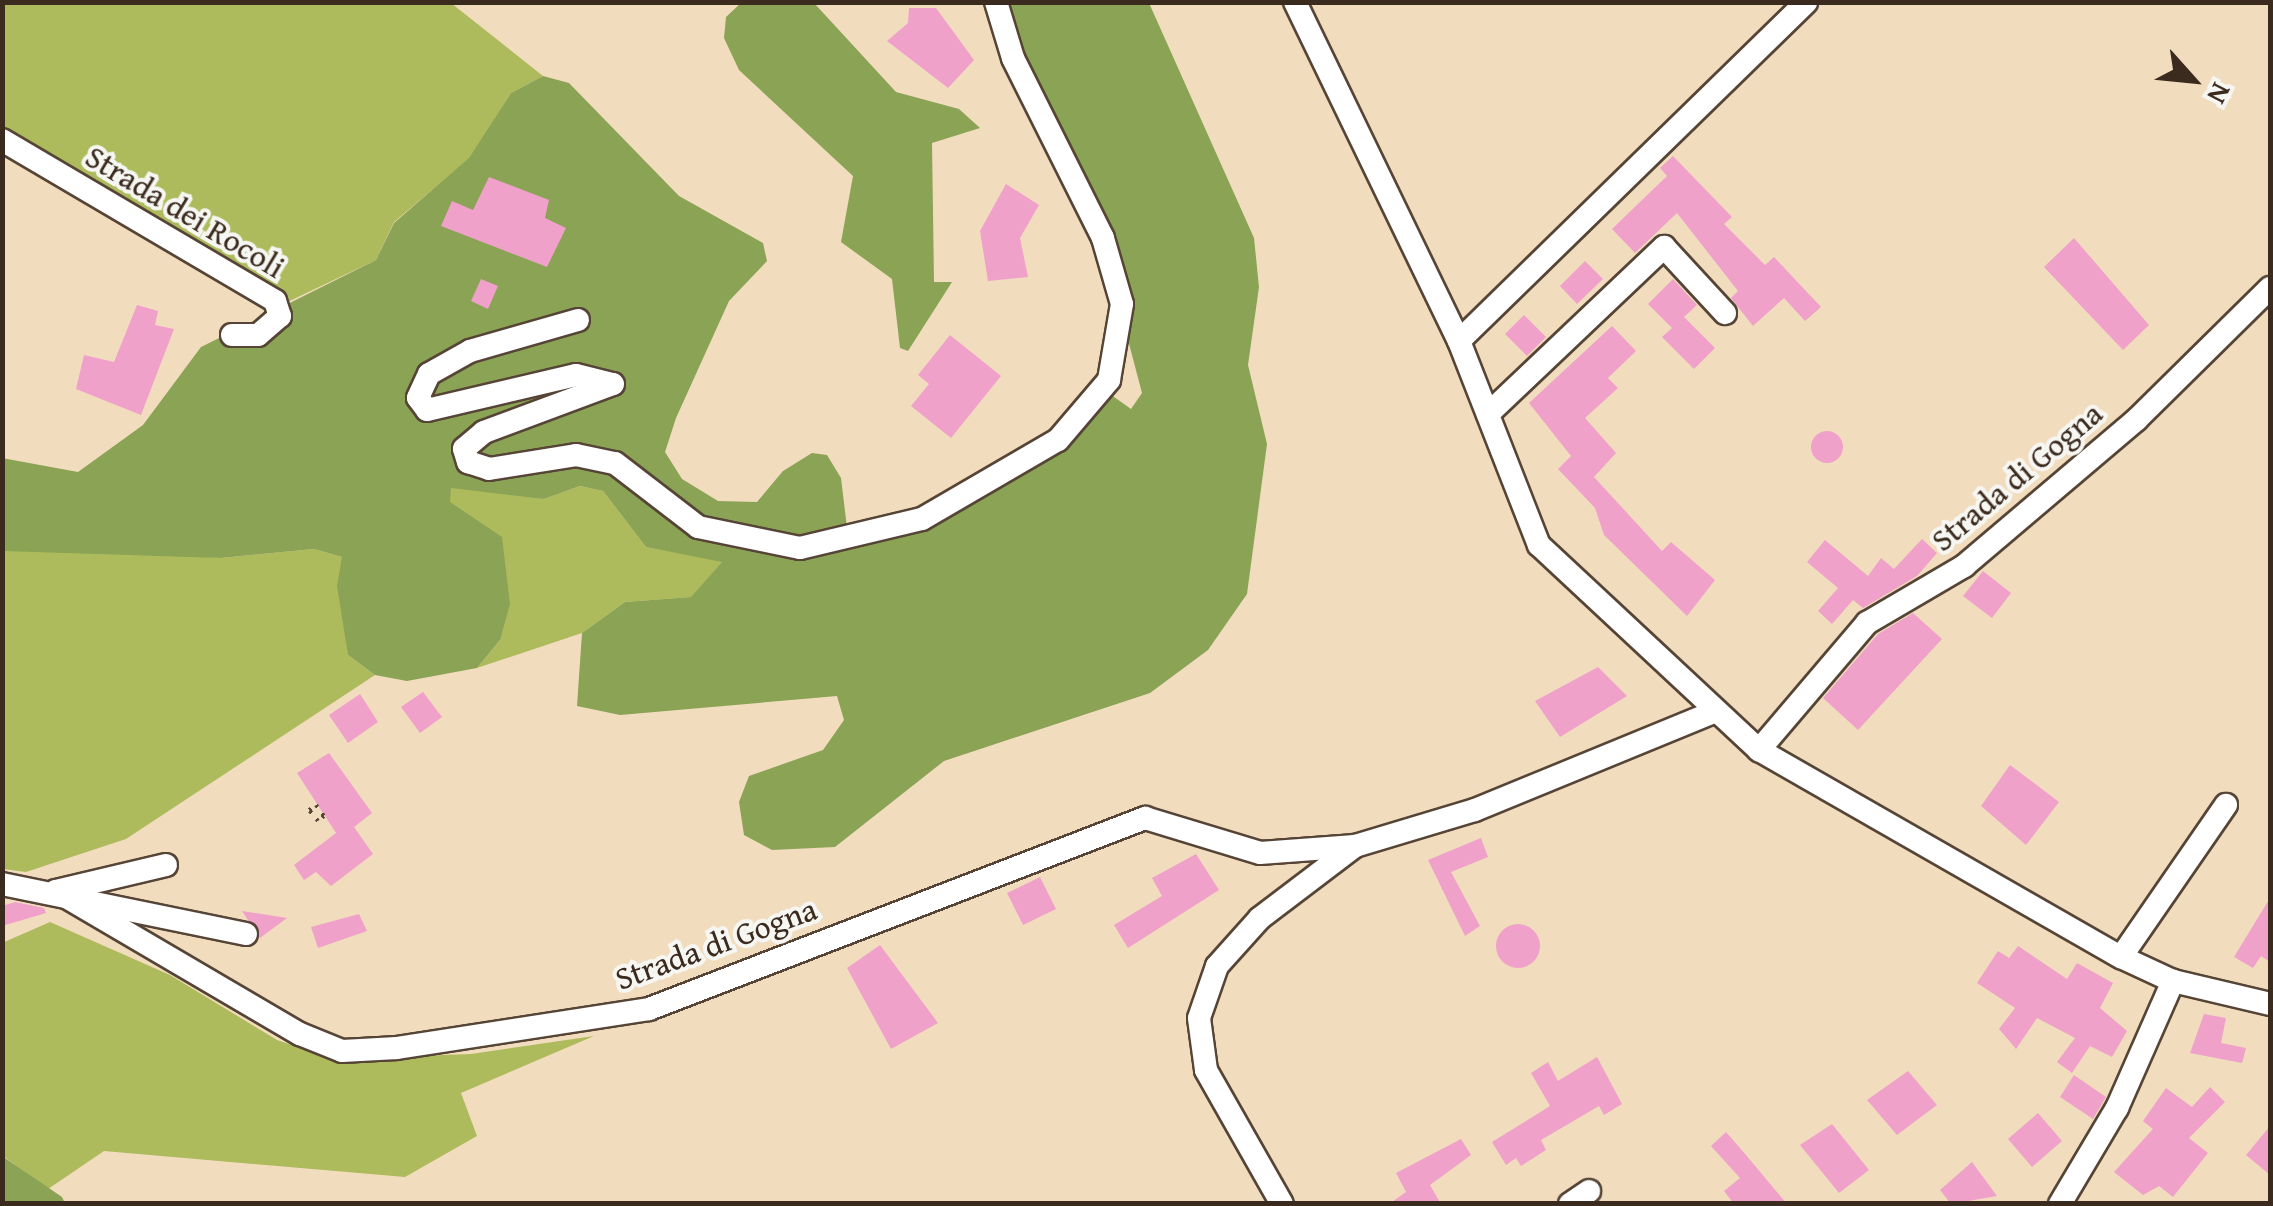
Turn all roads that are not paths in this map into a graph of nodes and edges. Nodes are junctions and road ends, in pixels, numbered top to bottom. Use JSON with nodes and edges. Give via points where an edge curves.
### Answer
{"nodes":[{"id":1,"x":996,"y":2,"type":"edge"},
{"id":2,"x":1296,"y":2,"type":"edge"},
{"id":3,"x":1806,"y":2,"type":"edge"},
{"id":4,"x":993,"y":36,"type":"dead end"},
{"id":5,"x":1013,"y":58,"type":"junction"},
{"id":6,"x":2,"y":140,"type":"edge"},
{"id":7,"x":2270,"y":288,"type":"edge"},
{"id":8,"x":1725,"y":313,"type":"dead end"},
{"id":9,"x":578,"y":320,"type":"dead end"},
{"id":10,"x":232,"y":335,"type":"dead end"},
{"id":11,"x":1459,"y":341,"type":"junction"},
{"id":12,"x":1488,"y":414,"type":"junction"},
{"id":13,"x":1712,"y":713,"type":"junction"},
{"id":14,"x":1759,"y":750,"type":"junction"},
{"id":15,"x":2226,"y":805,"type":"dead end"},
{"id":16,"x":1356,"y":846,"type":"junction"},
{"id":17,"x":166,"y":865,"type":"dead end"},
{"id":18,"x":2,"y":884,"type":"edge"},
{"id":19,"x":56,"y":891,"type":"junction"},
{"id":20,"x":246,"y":934,"type":"dead end"},
{"id":21,"x":2121,"y":956,"type":"junction"},
{"id":22,"x":2173,"y":982,"type":"junction"},
{"id":23,"x":2270,"y":1004,"type":"edge"},
{"id":24,"x":1282,"y":1204,"type":"edge"},
{"id":25,"x":2060,"y":1204,"type":"edge"}],
"edges":[{"from":1,"to":5,"type":"street"},
{"from":2,"to":11,"type":"street"},
{"from":3,"to":11,"type":"street"},
{"from":4,"to":5,"type":"street"},
{"from":5,"to":9,"type":"street","via":[[1090,210],[1122,304],[1118,360],[1094,405],[1024,465],[922,519],[800,548],[698,527],[615,464],[576,455],[489,469],[468,462],[464,449],[484,432],[614,384],[576,374],[427,410],[418,398],[429,374],[470,351]]},
{"from":6,"to":10,"type":"street","name":"Strada dei Rocoli","via":[[275,301],[280,316],[258,334]]},
{"from":7,"to":14,"type":"street","name":"Strada di Gogna","via":[[2136,420],[1964,566],[1867,623]]},
{"from":8,"to":12,"type":"street","via":[[1664,247]]},
{"from":11,"to":12,"type":"street"},
{"from":12,"to":13,"type":"street","via":[[1538,545]]},
{"from":13,"to":14,"type":"street"},
{"from":13,"to":16,"type":"street","name":"Strada di Gogna","via":[[1475,810]]},
{"from":14,"to":21,"type":"street"},
{"from":15,"to":21,"type":"street"},
{"from":16,"to":19,"type":"street","name":"Strada di Gogna","via":[[1260,854],[1145,818],[649,1009],[342,1051]]},
{"from":16,"to":24,"type":"street","name":"Strada di Gogna","via":[[1260,918],[1217,966],[1200,1018],[1206,1070]]},
{"from":17,"to":19,"type":"street","name":"Strada di Gogna"},
{"from":18,"to":19,"type":"street","name":"Strada di Gogna"},
{"from":19,"to":20,"type":"street","name":"Strada di Gogna"},
{"from":21,"to":22,"type":"street"},
{"from":22,"to":23,"type":"street"},
{"from":22,"to":25,"type":"street","via":[[2117,1108]]}]}
